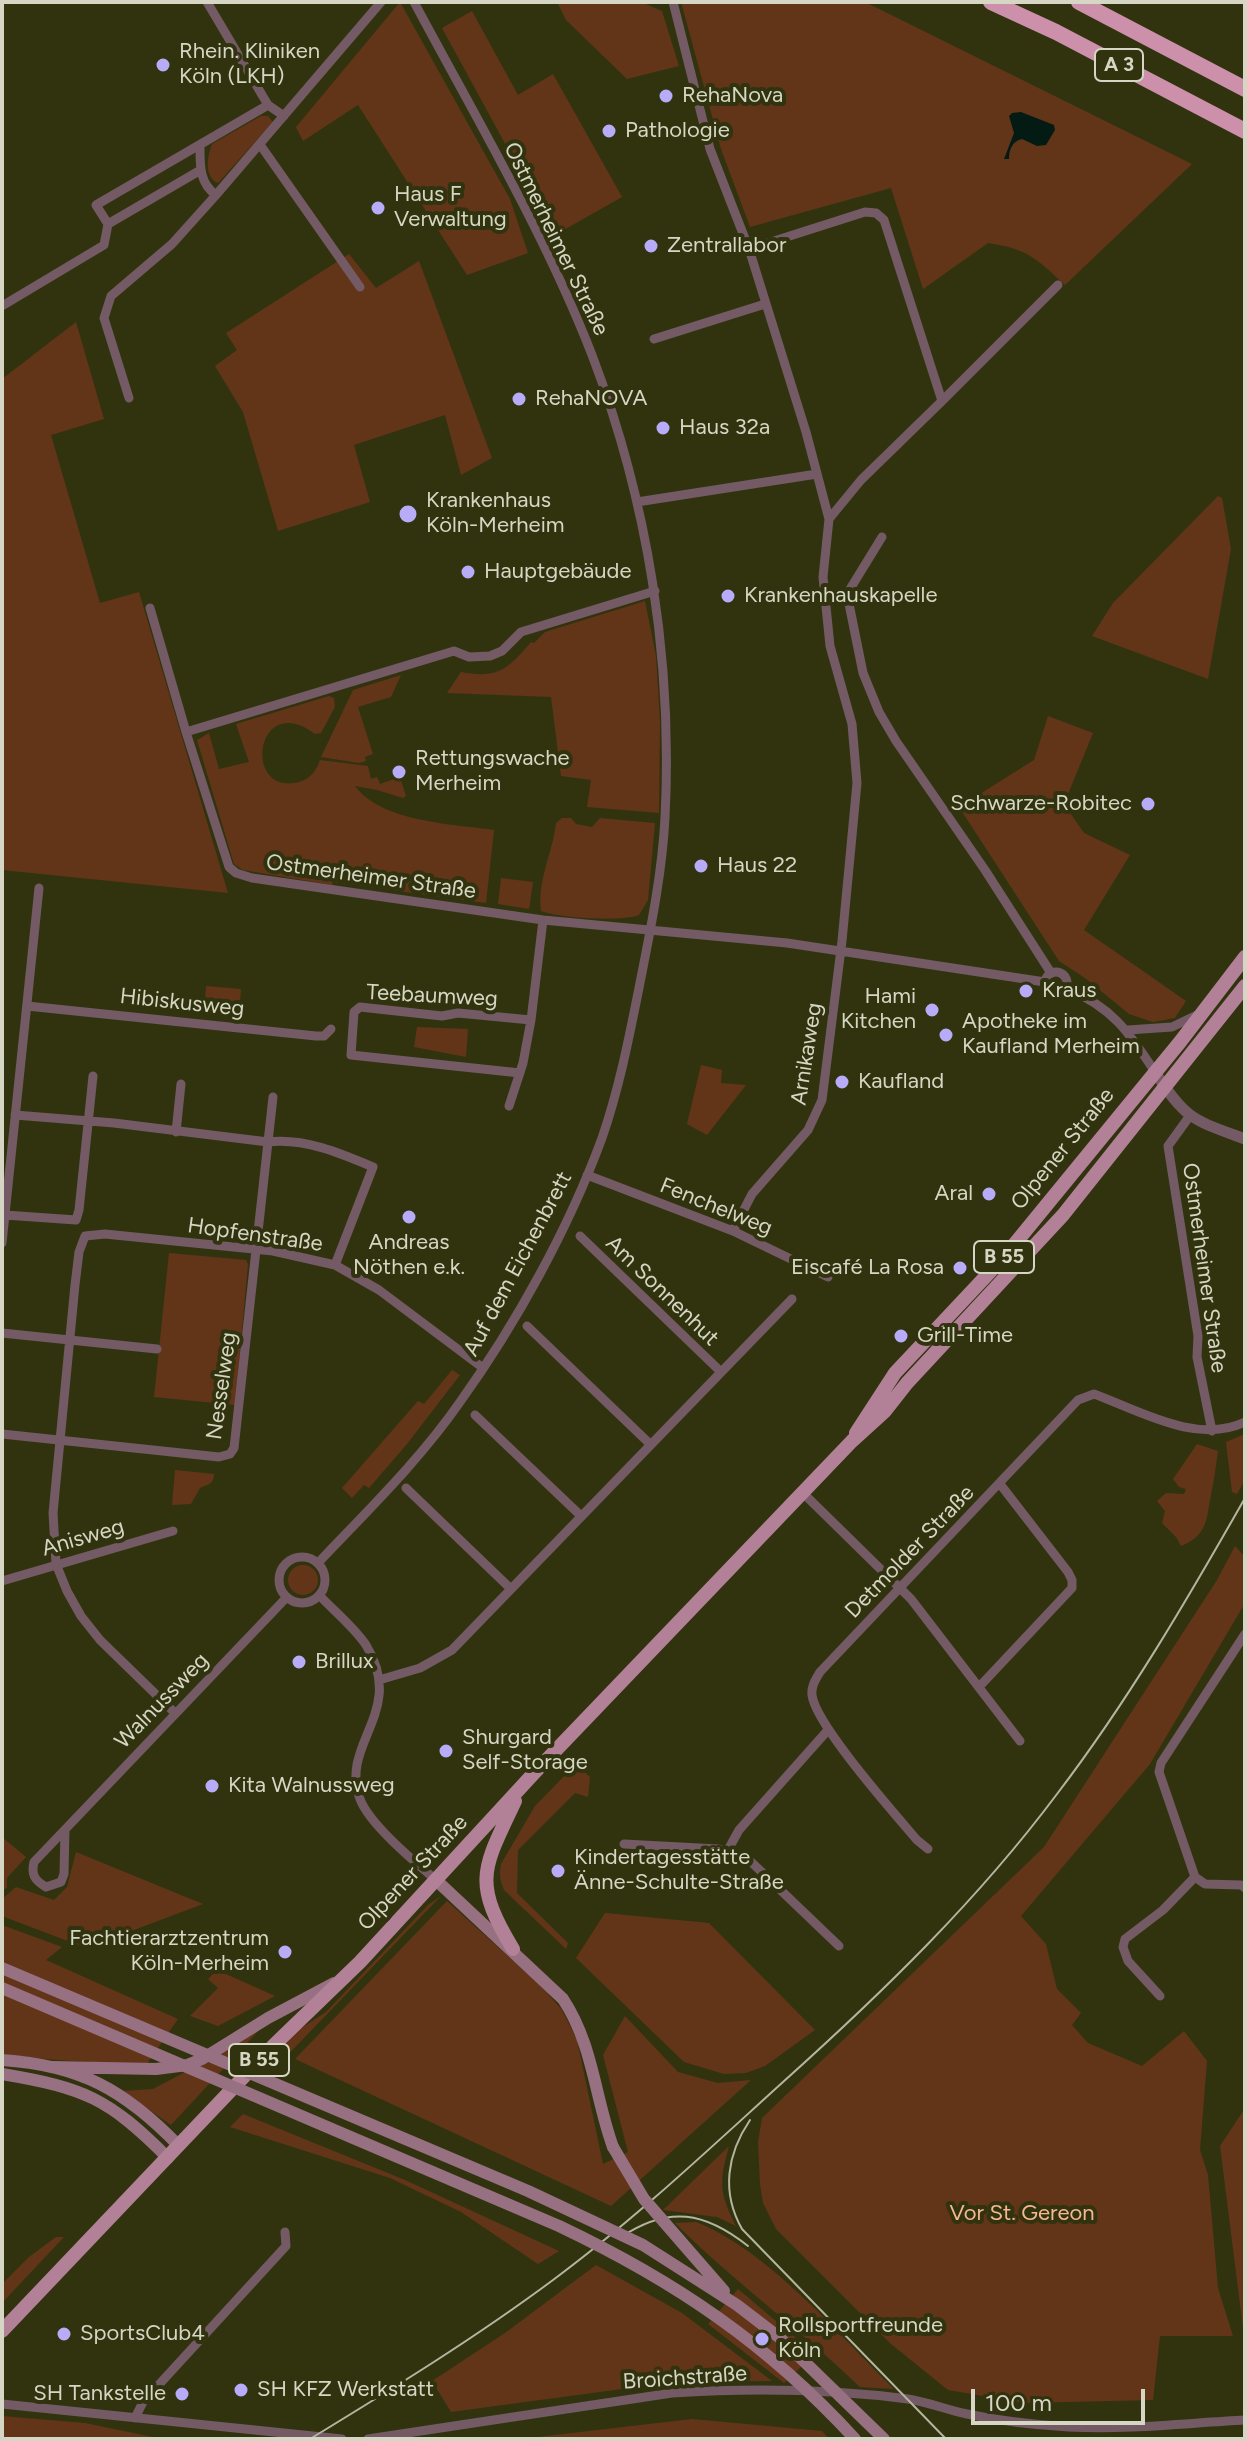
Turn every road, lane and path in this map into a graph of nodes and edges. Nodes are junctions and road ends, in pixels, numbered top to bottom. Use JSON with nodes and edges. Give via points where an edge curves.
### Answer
{"nodes":[{"id":1,"x":207,"y":2,"type":"edge"},
{"id":2,"x":381,"y":2,"type":"edge"},
{"id":3,"x":414,"y":2,"type":"edge"},
{"id":4,"x":673,"y":2,"type":"edge"},
{"id":5,"x":991,"y":2,"type":"edge"},
{"id":6,"x":1079,"y":2,"type":"edge"},
{"id":7,"x":1245,"y":89,"type":"edge"},
{"id":8,"x":268,"y":105,"type":"junction"},
{"id":9,"x":284,"y":116,"type":"junction"},
{"id":10,"x":1245,"y":131,"type":"edge"},
{"id":11,"x":200,"y":146,"type":"junction"},
{"id":12,"x":261,"y":146,"type":"junction"},
{"id":13,"x":199,"y":171,"type":"junction"},
{"id":14,"x":216,"y":195,"type":"junction"},
{"id":15,"x":108,"y":224,"type":"junction"},
{"id":16,"x":749,"y":249,"type":"junction"},
{"id":17,"x":1058,"y":285,"type":"dead end"},
{"id":18,"x":360,"y":287,"type":"dead end"},
{"id":19,"x":765,"y":304,"type":"junction"},
{"id":20,"x":2,"y":306,"type":"edge"},
{"id":21,"x":654,"y":339,"type":"dead end"},
{"id":22,"x":129,"y":398,"type":"dead end"},
{"id":23,"x":942,"y":401,"type":"junction"},
{"id":24,"x":817,"y":474,"type":"junction"},
{"id":25,"x":637,"y":502,"type":"junction"},
{"id":26,"x":829,"y":519,"type":"junction"},
{"id":27,"x":882,"y":537,"type":"dead end"},
{"id":28,"x":655,"y":591,"type":"junction"},
{"id":29,"x":150,"y":608,"type":"dead end"},
{"id":30,"x":186,"y":732,"type":"junction"},
{"id":31,"x":39,"y":888,"type":"dead end"},
{"id":32,"x":543,"y":920,"type":"junction"},
{"id":33,"x":651,"y":930,"type":"junction"},
{"id":34,"x":839,"y":951,"type":"junction"},
{"id":35,"x":1245,"y":957,"type":"edge"},
{"id":36,"x":1048,"y":978,"type":"junction"},
{"id":37,"x":1245,"y":986,"type":"edge"},
{"id":38,"x":1066,"y":988,"type":"junction"},
{"id":39,"x":27,"y":1006,"type":"junction"},
{"id":40,"x":1201,"y":1013,"type":"junction"},
{"id":41,"x":531,"y":1020,"type":"junction"},
{"id":42,"x":331,"y":1029,"type":"dead end"},
{"id":43,"x":1128,"y":1030,"type":"junction"},
{"id":44,"x":1155,"y":1072,"type":"junction"},
{"id":45,"x":520,"y":1073,"type":"junction"},
{"id":46,"x":93,"y":1076,"type":"dead end"},
{"id":47,"x":181,"y":1084,"type":"dead end"},
{"id":48,"x":1165,"y":1087,"type":"junction"},
{"id":49,"x":273,"y":1097,"type":"dead end"},
{"id":50,"x":509,"y":1106,"type":"dead end"},
{"id":51,"x":15,"y":1115,"type":"junction"},
{"id":52,"x":1189,"y":1117,"type":"junction"},
{"id":53,"x":89,"y":1123,"type":"junction"},
{"id":54,"x":176,"y":1132,"type":"junction"},
{"id":55,"x":1245,"y":1139,"type":"edge"},
{"id":56,"x":268,"y":1142,"type":"junction"},
{"id":57,"x":587,"y":1175,"type":"junction"},
{"id":58,"x":5,"y":1215,"type":"junction"},
{"id":59,"x":76,"y":1220,"type":"junction"},
{"id":60,"x":733,"y":1231,"type":"junction"},
{"id":61,"x":85,"y":1236,"type":"junction"},
{"id":62,"x":580,"y":1236,"type":"dead end"},
{"id":63,"x":2,"y":1243,"type":"edge"},
{"id":64,"x":255,"y":1250,"type":"junction"},
{"id":65,"x":335,"y":1265,"type":"junction"},
{"id":66,"x":828,"y":1277,"type":"dead end"},
{"id":67,"x":792,"y":1299,"type":"dead end"},
{"id":68,"x":527,"y":1326,"type":"dead end"},
{"id":69,"x":2,"y":1333,"type":"edge"},
{"id":70,"x":70,"y":1340,"type":"junction"},
{"id":71,"x":157,"y":1349,"type":"dead end"},
{"id":72,"x":483,"y":1368,"type":"junction"},
{"id":73,"x":720,"y":1371,"type":"junction"},
{"id":74,"x":895,"y":1373,"type":"junction"},
{"id":75,"x":907,"y":1383,"type":"junction"},
{"id":76,"x":475,"y":1415,"type":"dead end"},
{"id":77,"x":1245,"y":1422,"type":"edge"},
{"id":78,"x":1212,"y":1431,"type":"junction"},
{"id":79,"x":2,"y":1434,"type":"edge"},
{"id":80,"x":61,"y":1439,"type":"junction"},
{"id":81,"x":852,"y":1441,"type":"junction"},
{"id":82,"x":650,"y":1444,"type":"junction"},
{"id":83,"x":1000,"y":1484,"type":"junction"},
{"id":84,"x":406,"y":1488,"type":"dead end"},
{"id":85,"x":803,"y":1493,"type":"junction"},
{"id":86,"x":580,"y":1515,"type":"junction"},
{"id":87,"x":173,"y":1531,"type":"dead end"},
{"id":88,"x":318,"y":1563,"type":"junction"},
{"id":89,"x":56,"y":1564,"type":"junction"},
{"id":90,"x":2,"y":1581,"type":"edge"},
{"id":91,"x":511,"y":1589,"type":"junction"},
{"id":92,"x":899,"y":1589,"type":"junction"},
{"id":93,"x":319,"y":1595,"type":"junction"},
{"id":94,"x":287,"y":1597,"type":"junction"},
{"id":95,"x":1245,"y":1634,"type":"edge"},
{"id":96,"x":379,"y":1680,"type":"junction"},
{"id":97,"x":979,"y":1687,"type":"junction"},
{"id":98,"x":175,"y":1713,"type":"junction"},
{"id":99,"x":828,"y":1730,"type":"junction"},
{"id":100,"x":1020,"y":1741,"type":"dead end"},
{"id":101,"x":522,"y":1788,"type":"junction"},
{"id":102,"x":65,"y":1830,"type":"junction"},
{"id":103,"x":624,"y":1844,"type":"dead end"},
{"id":104,"x":928,"y":1849,"type":"dead end"},
{"id":105,"x":728,"y":1850,"type":"junction"},
{"id":106,"x":1195,"y":1877,"type":"junction"},
{"id":107,"x":436,"y":1880,"type":"junction"},
{"id":108,"x":1245,"y":1888,"type":"edge"},
{"id":109,"x":839,"y":1946,"type":"dead end"},
{"id":110,"x":513,"y":1949,"type":"junction"},
{"id":111,"x":2,"y":1968,"type":"edge"},
{"id":112,"x":343,"y":1978,"type":"junction"},
{"id":113,"x":2,"y":1988,"type":"edge"},
{"id":114,"x":1160,"y":1996,"type":"dead end"},
{"id":115,"x":2,"y":2060,"type":"edge"},
{"id":116,"x":52,"y":2067,"type":"junction"},
{"id":117,"x":2,"y":2074,"type":"edge"},
{"id":118,"x":179,"y":2146,"type":"junction"},
{"id":119,"x":168,"y":2158,"type":"junction"},
{"id":120,"x":285,"y":2232,"type":"dead end"},
{"id":121,"x":737,"y":2305,"type":"junction"},
{"id":122,"x":2,"y":2331,"type":"edge"},
{"id":123,"x":2,"y":2404,"type":"edge"},
{"id":124,"x":135,"y":2418,"type":"junction"},
{"id":125,"x":1245,"y":2420,"type":"edge"},
{"id":126,"x":342,"y":2439,"type":"edge"},
{"id":127,"x":368,"y":2439,"type":"edge"},
{"id":128,"x":855,"y":2439,"type":"edge"},
{"id":129,"x":884,"y":2439,"type":"edge"}],
"edges":[{"from":1,"to":8,"type":"street"},
{"from":2,"to":9,"type":"street"},
{"from":3,"to":25,"type":"street","name":"Ostmerheimer Straße","via":[[558,276],[602,384]]},
{"from":4,"to":16,"type":"street","via":[[710,149]]},
{"from":5,"to":10,"type":"highway","number":"A 3"},
{"from":6,"to":7,"type":"highway","number":"A 3"},
{"from":8,"to":9,"type":"street"},
{"from":8,"to":11,"type":"street"},
{"from":9,"to":12,"type":"street"},
{"from":11,"to":13,"type":"street"},
{"from":11,"to":15,"type":"street","via":[[96,205]]},
{"from":12,"to":14,"type":"street"},
{"from":12,"to":18,"type":"street"},
{"from":13,"to":14,"type":"street"},
{"from":13,"to":15,"type":"street"},
{"from":14,"to":22,"type":"street","via":[[172,244],[107,302],[105,326]]},
{"from":15,"to":20,"type":"street","via":[[104,245]]},
{"from":16,"to":19,"type":"street"},
{"from":16,"to":23,"type":"street","via":[[876,213],[884,220]]},
{"from":17,"to":23,"type":"street"},
{"from":19,"to":21,"type":"street"},
{"from":19,"to":24,"type":"street"},
{"from":23,"to":26,"type":"street"},
{"from":24,"to":25,"type":"street"},
{"from":24,"to":26,"type":"street"},
{"from":25,"to":28,"type":"street","name":"Ostmerheimer Straße"},
{"from":26,"to":34,"type":"street","via":[[823,577],[829,633],[852,724],[857,783]]},
{"from":27,"to":36,"type":"street","via":[[847,594],[863,673],[896,741],[985,870]]},
{"from":28,"to":30,"type":"street","via":[[521,632],[496,655],[476,658],[454,651]]},
{"from":28,"to":33,"type":"street","name":"Ostmerheimer Straße","via":[[664,687],[665,804]]},
{"from":29,"to":30,"type":"street","name":"Ostmerheimer Straße"},
{"from":30,"to":32,"type":"street","name":"Ostmerheimer Straße","via":[[225,858],[236,873]]},
{"from":31,"to":39,"type":"street"},
{"from":32,"to":33,"type":"street","name":"Ostmerheimer Straße"},
{"from":32,"to":41,"type":"street"},
{"from":33,"to":34,"type":"street","name":"Ostmerheimer Straße"},
{"from":33,"to":57,"type":"street","name":"Auf dem Eichenbrett","via":[[629,1037]]},
{"from":34,"to":36,"type":"street","name":"Ostmerheimer Straße"},
{"from":34,"to":60,"type":"street","name":"Arnikaweg","via":[[822,1100],[803,1137],[752,1194]]},
{"from":35,"to":40,"type":"main road","name":"Olpener Straße","number":"B 55"},
{"from":36,"to":38,"type":"street","via":[[1058,972],[1064,975]]},
{"from":36,"to":38,"type":"street","via":[[1046,988],[1054,994]]},
{"from":37,"to":48,"type":"main road","name":"Olpener Straße","number":"B 55"},
{"from":38,"to":43,"type":"street","via":[[1087,997]]},
{"from":39,"to":42,"type":"street","name":"Hibiskusweg","via":[[316,1036]]},
{"from":39,"to":51,"type":"street"},
{"from":40,"to":43,"type":"street","via":[[1172,1027]]},
{"from":40,"to":44,"type":"main road","name":"Olpener Straße","number":"B 55"},
{"from":41,"to":45,"type":"street"},
{"from":41,"to":45,"type":"street","name":"Teebaumweg","via":[[360,1007],[354,1012],[351,1055]]},
{"from":43,"to":44,"type":"street"},
{"from":44,"to":48,"type":"street"},
{"from":44,"to":74,"type":"main road","name":"Olpener Straße","number":"B 55","via":[[1004,1257]]},
{"from":45,"to":50,"type":"street"},
{"from":46,"to":53,"type":"street"},
{"from":47,"to":54,"type":"street"},
{"from":48,"to":52,"type":"street"},
{"from":48,"to":75,"type":"main road","name":"Olpener Straße","number":"B 55","via":[[1040,1241]]},
{"from":49,"to":56,"type":"street"},
{"from":51,"to":53,"type":"street"},
{"from":51,"to":58,"type":"street"},
{"from":52,"to":55,"type":"street"},
{"from":52,"to":78,"type":"street","name":"Ostmerheimer Straße","via":[[1168,1146]]},
{"from":53,"to":54,"type":"street"},
{"from":53,"to":59,"type":"street"},
{"from":54,"to":56,"type":"street"},
{"from":56,"to":64,"type":"street"},
{"from":56,"to":65,"type":"street","via":[[319,1147],[373,1167]]},
{"from":57,"to":60,"type":"street","name":"Fenchelweg"},
{"from":57,"to":72,"type":"street","name":"Auf dem Eichenbrett","via":[[536,1279]]},
{"from":58,"to":59,"type":"street"},
{"from":58,"to":63,"type":"street"},
{"from":59,"to":61,"type":"street"},
{"from":60,"to":66,"type":"street","name":"Fenchelweg"},
{"from":61,"to":64,"type":"street","name":"Hopfenstraße"},
{"from":61,"to":70,"type":"street"},
{"from":62,"to":73,"type":"street","name":"Am Sonnenhut"},
{"from":64,"to":65,"type":"street","name":"Hopfenstraße"},
{"from":64,"to":80,"type":"street","name":"Nesselweg","via":[[236,1442],[230,1454]]},
{"from":65,"to":72,"type":"street","name":"Hopfenstraße","via":[[379,1290]]},
{"from":67,"to":73,"type":"street","name":"Am Sonnenhut"},
{"from":68,"to":82,"type":"street"},
{"from":69,"to":70,"type":"street"},
{"from":70,"to":71,"type":"street"},
{"from":70,"to":80,"type":"street"},
{"from":72,"to":88,"type":"street","name":"Auf dem Eichenbrett","via":[[432,1440]]},
{"from":73,"to":82,"type":"street","name":"Am Sonnenhut"},
{"from":74,"to":75,"type":"main road","via":[[895,1387]]},
{"from":74,"to":81,"type":"main road","name":"Olpener Straße","number":"B 55"},
{"from":75,"to":81,"type":"main road","name":"Olpener Straße","number":"B 55"},
{"from":76,"to":86,"type":"street"},
{"from":77,"to":78,"type":"street"},
{"from":78,"to":83,"type":"street","name":"Detmolder Straße","via":[[1184,1428],[1094,1394],[1086,1396]]},
{"from":79,"to":80,"type":"street"},
{"from":80,"to":89,"type":"street","via":[[53,1513]]},
{"from":81,"to":85,"type":"main road","name":"Olpener Straße","number":"B 55"},
{"from":82,"to":86,"type":"street","name":"Am Sonnenhut"},
{"from":83,"to":92,"type":"street","name":"Detmolder Straße"},
{"from":83,"to":97,"type":"street","via":[[1068,1572],[1072,1588]]},
{"from":84,"to":91,"type":"street"},
{"from":85,"to":92,"type":"street"},
{"from":85,"to":101,"type":"main road","name":"Olpener Straße","number":"B 55"},
{"from":86,"to":91,"type":"street","name":"Am Sonnenhut"},
{"from":87,"to":89,"type":"street","name":"Anisweg"},
{"from":88,"to":93,"type":"street","via":[[325,1579]]},
{"from":88,"to":94,"type":"street","via":[[302,1557],[285,1564],[280,1584]]},
{"from":89,"to":90,"type":"street","name":"Anisweg"},
{"from":89,"to":98,"type":"street","via":[[81,1616],[100,1640]]},
{"from":91,"to":96,"type":"street","name":"Am Sonnenhut","via":[[444,1656]]},
{"from":92,"to":97,"type":"street"},
{"from":92,"to":99,"type":"street","name":"Detmolder Straße","via":[[814,1682],[812,1696]]},
{"from":93,"to":94,"type":"street","via":[[300,1603]]},
{"from":93,"to":96,"type":"street","via":[[366,1645]]},
{"from":94,"to":98,"type":"street","name":"Walnussweg"},
{"from":95,"to":106,"type":"street","via":[[1159,1772]]},
{"from":96,"to":107,"type":"street","via":[[377,1713],[356,1767],[359,1799],[372,1819]]},
{"from":97,"to":100,"type":"street"},
{"from":98,"to":102,"type":"street","name":"Walnussweg"},
{"from":99,"to":104,"type":"street","name":"Detmolder Straße"},
{"from":99,"to":105,"type":"street","via":[[739,1830]]},
{"from":101,"to":107,"type":"main road","name":"Olpener Straße","number":"B 55"},
{"from":101,"to":110,"type":"main road","number":"B 55","via":[[490,1855],[486,1877],[488,1903]]},
{"from":102,"to":102,"type":"street","name":"Walnussweg","via":[[34,1862],[34,1877],[46,1887],[61,1882],[64,1874]]},
{"from":103,"to":105,"type":"street"},
{"from":105,"to":109,"type":"street","via":[[746,1857]]},
{"from":106,"to":108,"type":"street","via":[[1205,1884]]},
{"from":106,"to":114,"type":"street","via":[[1125,1939],[1128,1961]]},
{"from":107,"to":110,"type":"main road"},
{"from":107,"to":112,"type":"main road","name":"Olpener Straße","number":"B 55"},
{"from":110,"to":121,"type":"main road","bridge":true,"via":[[555,1990],[575,2019],[613,2147],[644,2199]]},
{"from":111,"to":121,"type":"main road","bridge":true,"via":[[586,2217],[643,2245]]},
{"from":112,"to":116,"type":"main road","via":[[187,2065]]},
{"from":112,"to":118,"type":"main road","name":"Olpener Straße","number":"B 55"},
{"from":113,"to":128,"type":"main road","bridge":true,"via":[[630,2261],[740,2331]]},
{"from":115,"to":116,"type":"main road"},
{"from":116,"to":118,"type":"main road","via":[[122,2096]]},
{"from":117,"to":119,"type":"main road","via":[[91,2095],[128,2119]]},
{"from":118,"to":119,"type":"main road","name":"Olpener Straße","number":"B 55"},
{"from":119,"to":122,"type":"main road","name":"Olpener Straße","number":"B 55"},
{"from":120,"to":124,"type":"street","via":[[286,2246],[143,2402]]},
{"from":121,"to":129,"type":"main road","bridge":true,"via":[[801,2356]]},
{"from":123,"to":124,"type":"street"},
{"from":124,"to":126,"type":"street"},
{"from":125,"to":127,"type":"street","name":"Broichstraße","via":[[1068,2427],[967,2414],[909,2399],[709,2391]]}]}
